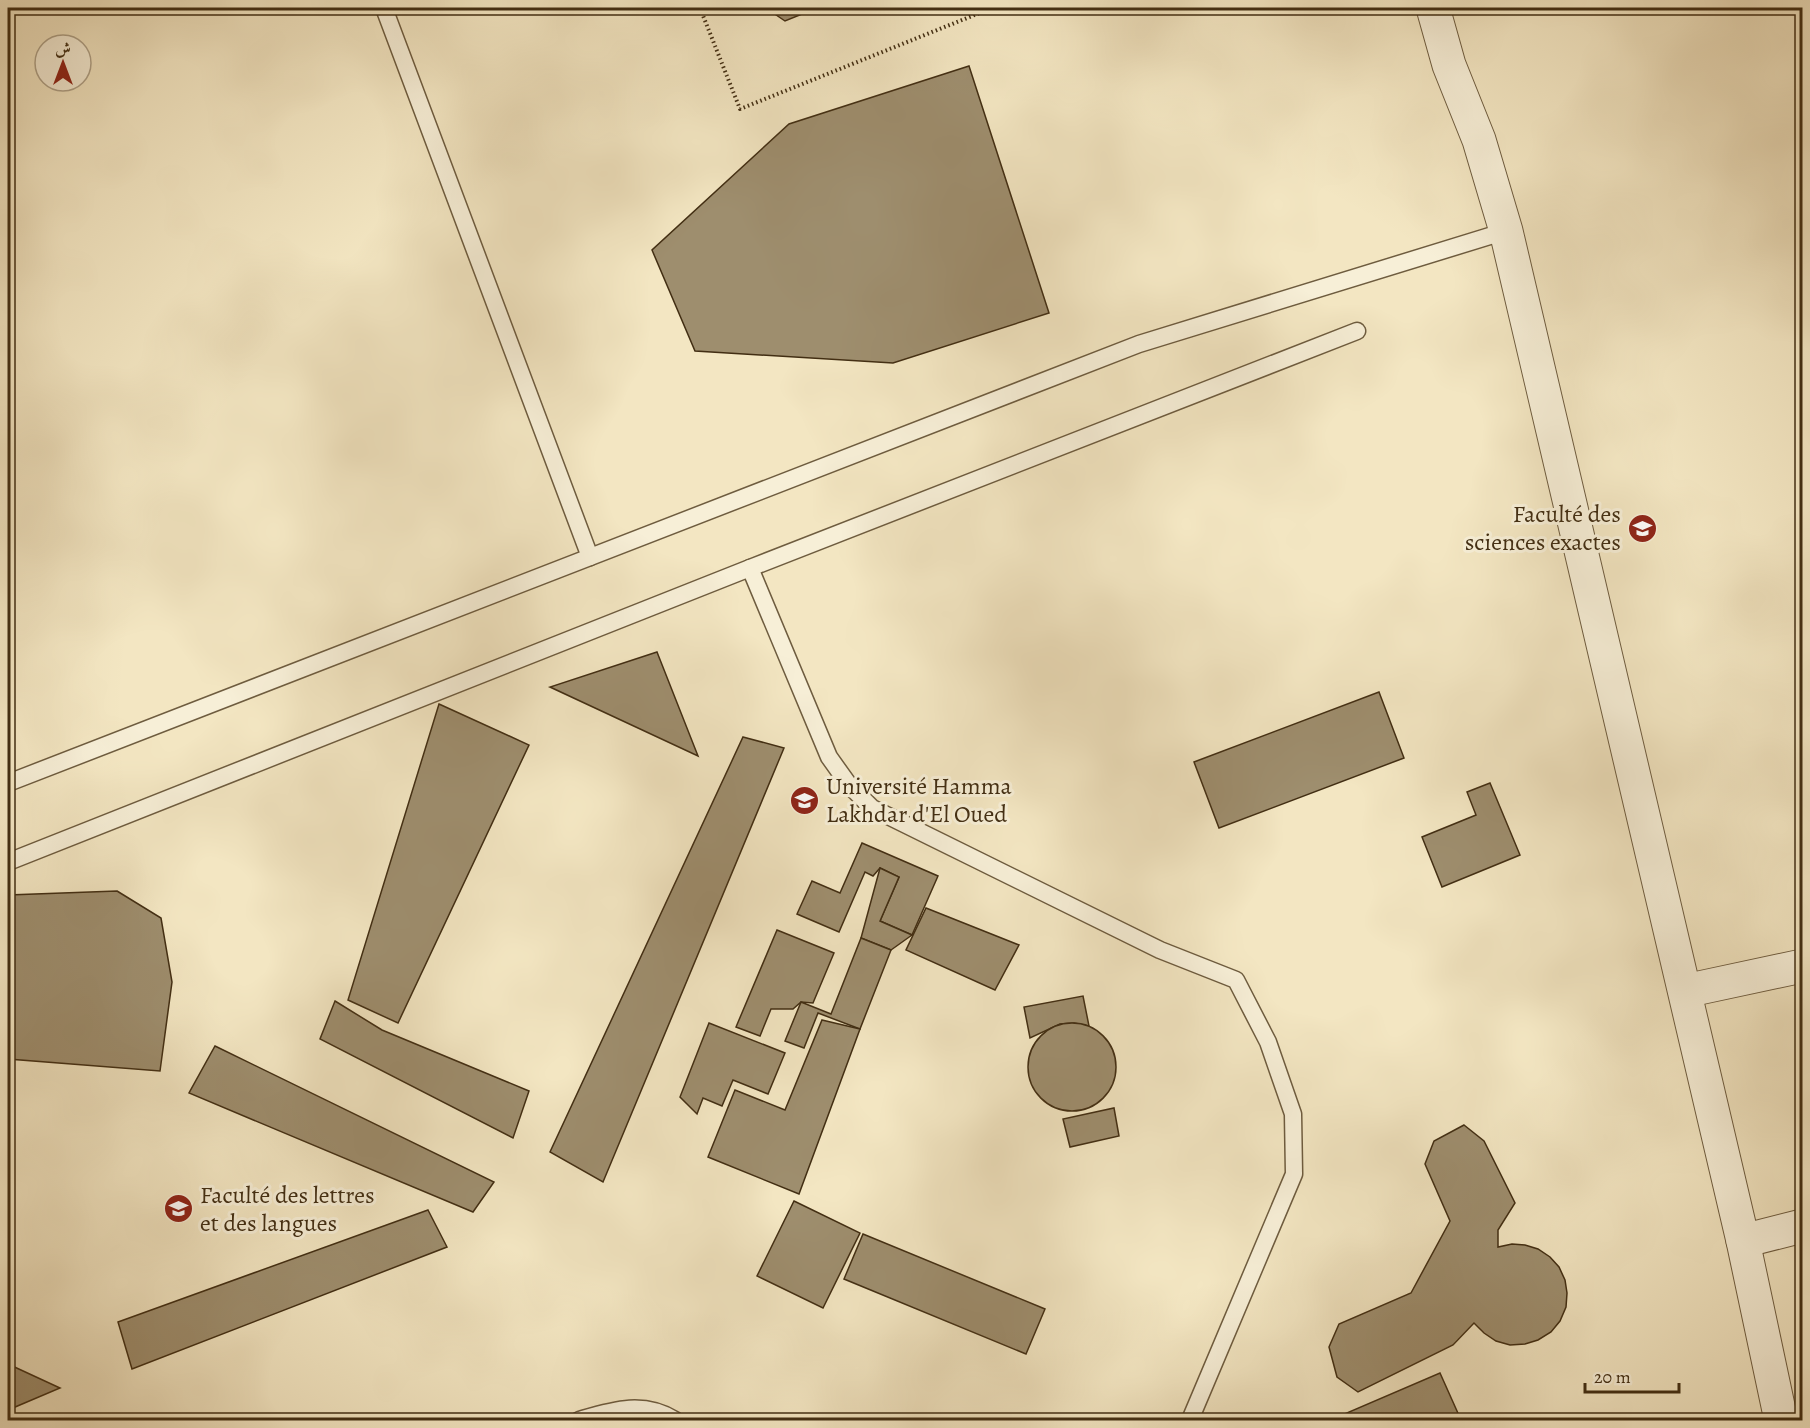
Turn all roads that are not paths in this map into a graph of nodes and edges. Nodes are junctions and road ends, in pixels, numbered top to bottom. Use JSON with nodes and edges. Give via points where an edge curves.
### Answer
{"nodes":[{"id":1,"x":384,"y":8,"type":"edge"},
{"id":2,"x":1410,"y":8,"type":"edge"},
{"id":3,"x":1433,"y":8,"type":"edge"},
{"id":4,"x":1449,"y":65,"type":"junction"},
{"id":5,"x":1506,"y":231,"type":"junction"},
{"id":6,"x":1357,"y":331,"type":"dead end"},
{"id":7,"x":590,"y":557,"type":"junction"},
{"id":8,"x":750,"y":568,"type":"junction"},
{"id":9,"x":8,"y":783,"type":"edge"},
{"id":10,"x":8,"y":862,"type":"edge"},
{"id":11,"x":1803,"y":966,"type":"edge"},
{"id":12,"x":1685,"y":991,"type":"junction"},
{"id":13,"x":1803,"y":1226,"type":"edge"},
{"id":14,"x":1743,"y":1241,"type":"junction"},
{"id":15,"x":579,"y":1420,"type":"edge"},
{"id":16,"x":675,"y":1420,"type":"edge"},
{"id":17,"x":1190,"y":1420,"type":"edge"},
{"id":18,"x":1780,"y":1420,"type":"edge"}],
"edges":[{"from":1,"to":7,"type":"lane"},
{"from":2,"to":4,"type":"street"},
{"from":3,"to":4,"type":"street"},
{"from":4,"to":5,"type":"street","via":[[1479,140]]},
{"from":5,"to":7,"type":"lane","via":[[1139,344]]},
{"from":5,"to":12,"type":"street"},
{"from":6,"to":8,"type":"lane"},
{"from":7,"to":9,"type":"lane"},
{"from":8,"to":10,"type":"lane"},
{"from":8,"to":17,"type":"lane","via":[[829,757],[872,808],[1160,950],[1236,980],[1268,1042],[1293,1114],[1294,1174]]},
{"from":11,"to":12,"type":"street"},
{"from":12,"to":14,"type":"street"},
{"from":13,"to":14,"type":"street"},
{"from":14,"to":18,"type":"street"},
{"from":15,"to":16,"type":"lane","via":[[632,1407],[661,1412]]}]}
